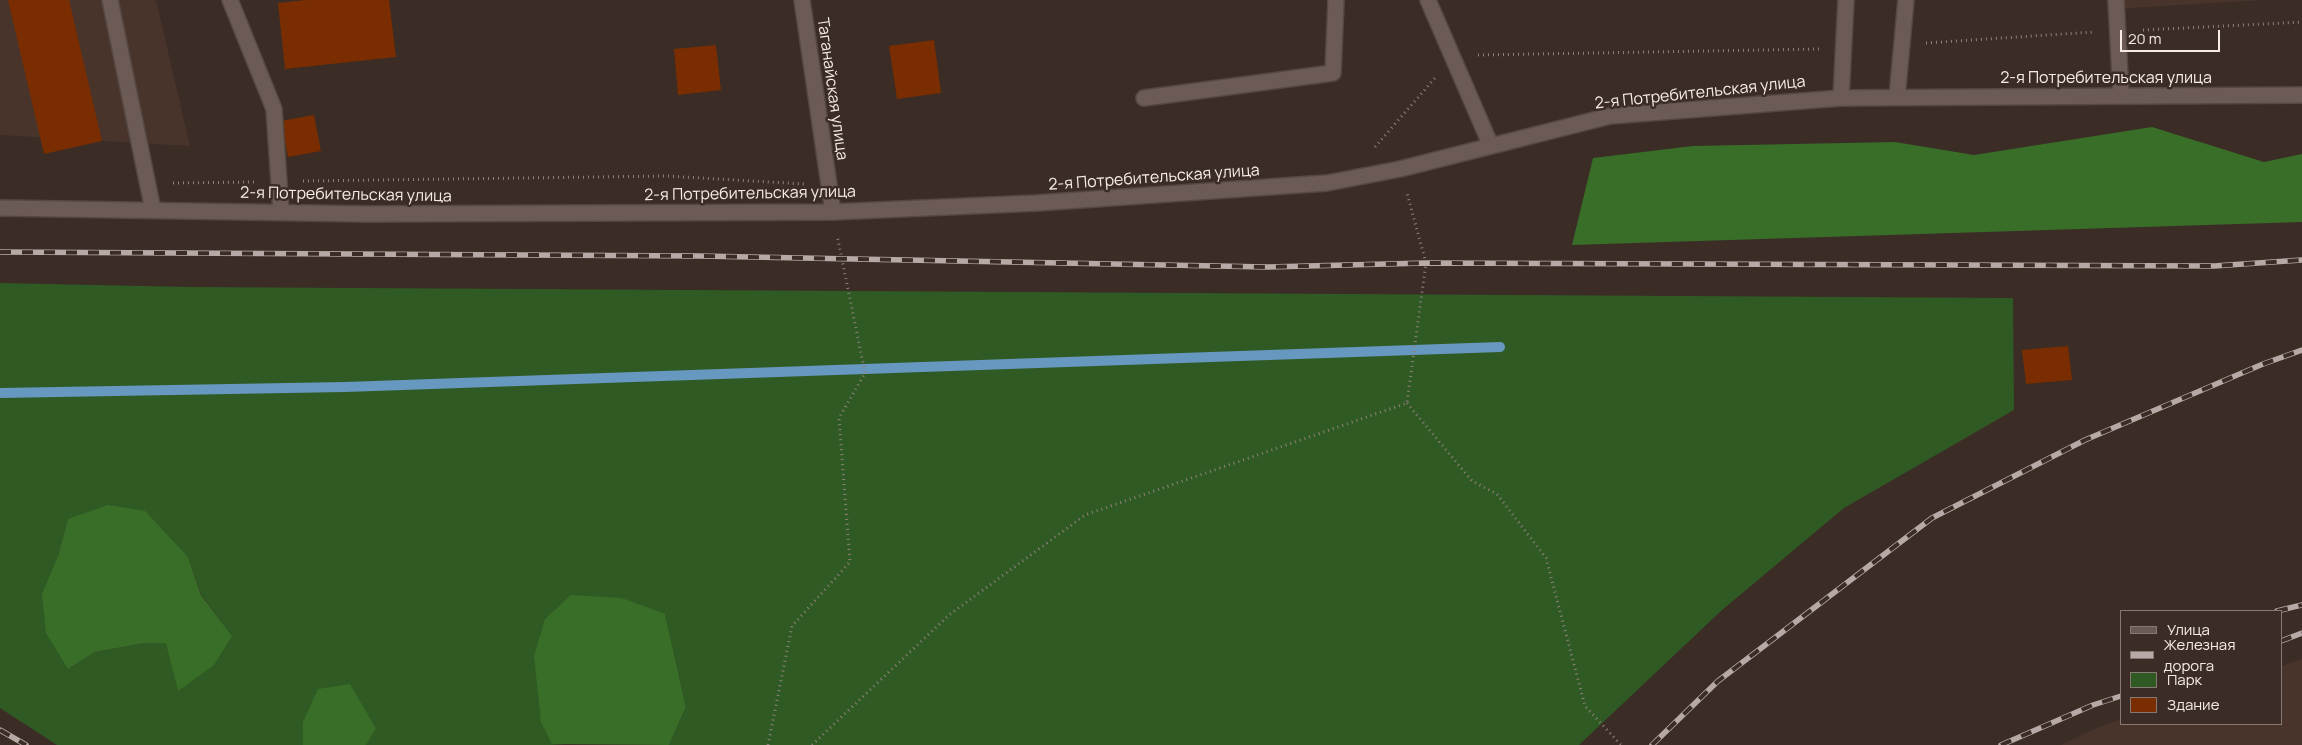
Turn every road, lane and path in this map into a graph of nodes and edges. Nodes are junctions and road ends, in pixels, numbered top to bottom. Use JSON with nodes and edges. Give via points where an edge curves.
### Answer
{"nodes":[{"id":1,"x":110,"y":0,"type":"edge"},
{"id":2,"x":230,"y":0,"type":"edge"},
{"id":3,"x":802,"y":0,"type":"edge"},
{"id":4,"x":1336,"y":0,"type":"edge"},
{"id":5,"x":1428,"y":0,"type":"edge"},
{"id":6,"x":1846,"y":0,"type":"edge"},
{"id":7,"x":1906,"y":0,"type":"edge"},
{"id":8,"x":2116,"y":0,"type":"edge"},
{"id":9,"x":2302,"y":22,"type":"edge"},
{"id":10,"x":2118,"y":31,"type":"junction"},
{"id":11,"x":1902,"y":44,"type":"junction"},
{"id":12,"x":1842,"y":48,"type":"junction"},
{"id":13,"x":1453,"y":56,"type":"junction"},
{"id":14,"x":2302,"y":95,"type":"edge"},
{"id":15,"x":2121,"y":96,"type":"junction"},
{"id":16,"x":1897,"y":97,"type":"junction"},
{"id":17,"x":1144,"y":98,"type":"dead end"},
{"id":18,"x":1841,"y":98,"type":"junction"},
{"id":19,"x":1491,"y":146,"type":"junction"},
{"id":20,"x":1369,"y":148,"type":"dead end"},
{"id":21,"x":1400,"y":168,"type":"junction"},
{"id":22,"x":279,"y":182,"type":"junction"},
{"id":23,"x":147,"y":184,"type":"junction"},
{"id":24,"x":829,"y":185,"type":"junction"},
{"id":25,"x":0,"y":208,"type":"edge"},
{"id":26,"x":153,"y":210,"type":"junction"},
{"id":27,"x":281,"y":212,"type":"junction"},
{"id":28,"x":833,"y":212,"type":"junction"},
{"id":29,"x":1407,"y":403,"type":"junction"},
{"id":30,"x":768,"y":745,"type":"edge"},
{"id":31,"x":812,"y":745,"type":"edge"},
{"id":32,"x":1621,"y":745,"type":"edge"}],
"edges":[{"from":1,"to":23,"type":"street"},
{"from":2,"to":22,"type":"street","via":[[274,109]]},
{"from":3,"to":24,"type":"street","name":"Таганайская улица"},
{"from":4,"to":17,"type":"street","via":[[1333,73]]},
{"from":5,"to":13,"type":"street"},
{"from":6,"to":12,"type":"street"},
{"from":7,"to":11,"type":"street"},
{"from":8,"to":10,"type":"street"},
{"from":9,"to":10,"type":"path"},
{"from":10,"to":11,"type":"path"},
{"from":10,"to":15,"type":"street"},
{"from":11,"to":16,"type":"street"},
{"from":12,"to":13,"type":"path"},
{"from":12,"to":18,"type":"street"},
{"from":13,"to":19,"type":"street"},
{"from":13,"to":20,"type":"path","via":[[1378,146]]},
{"from":14,"to":15,"type":"street","name":"2-я Потребительская улица"},
{"from":15,"to":16,"type":"street","name":"2-я Потребительская улица"},
{"from":16,"to":18,"type":"street","name":"2-я Потребительская улица"},
{"from":18,"to":19,"type":"street","name":"2-я Потребительская улица","via":[[1610,116]]},
{"from":19,"to":21,"type":"street","name":"2-я Потребительская улица"},
{"from":21,"to":28,"type":"street","name":"2-я Потребительская улица","via":[[1327,183],[1036,204]]},
{"from":21,"to":29,"type":"path","via":[[1426,263]]},
{"from":22,"to":23,"type":"path"},
{"from":22,"to":24,"type":"path","via":[[667,176]]},
{"from":22,"to":27,"type":"street"},
{"from":23,"to":26,"type":"street"},
{"from":24,"to":28,"type":"street","name":"Таганайская улица"},
{"from":25,"to":26,"type":"street","name":"2-я Потребительская улица"},
{"from":26,"to":27,"type":"street","name":"2-я Потребительская улица"},
{"from":27,"to":28,"type":"street","name":"2-я Потребительская улица"},
{"from":28,"to":30,"type":"path","via":[[865,373],[839,418],[850,562],[792,626]]},
{"from":29,"to":31,"type":"path","via":[[1085,515],[949,616]]},
{"from":29,"to":32,"type":"path","via":[[1472,481],[1498,494],[1546,558],[1585,706]]}]}
